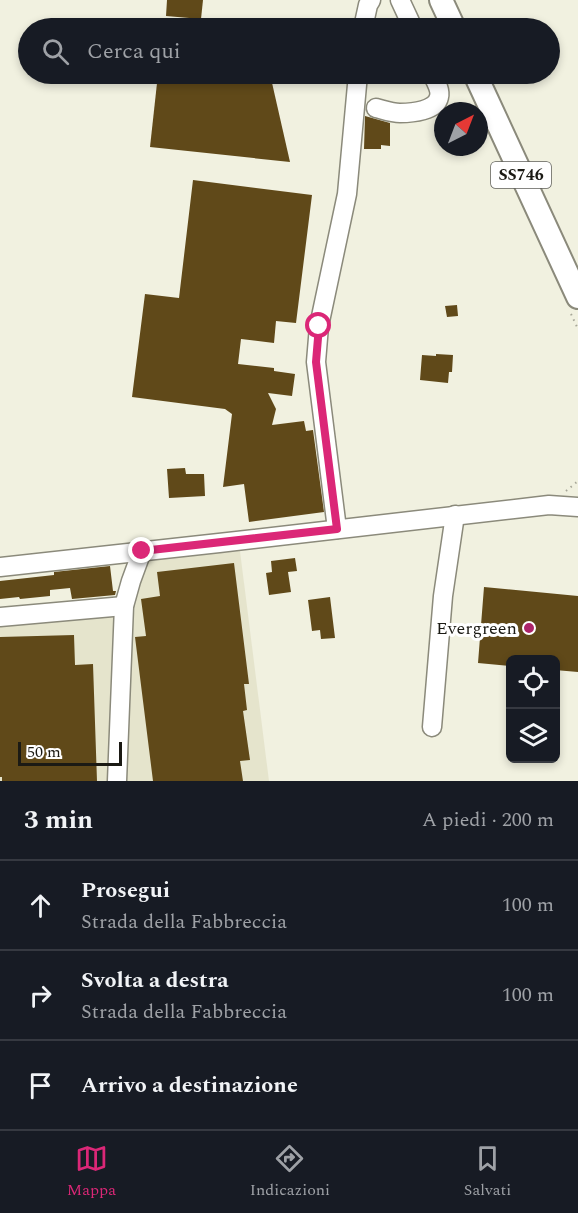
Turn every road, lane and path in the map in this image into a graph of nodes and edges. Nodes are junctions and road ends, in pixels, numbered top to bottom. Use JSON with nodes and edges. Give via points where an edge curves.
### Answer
{"nodes":[{"id":1,"x":372,"y":0,"type":"edge"},
{"id":2,"x":400,"y":0,"type":"edge"},
{"id":3,"x":441,"y":0,"type":"edge"},
{"id":4,"x":365,"y":18,"type":"edge"},
{"id":5,"x":408,"y":18,"type":"edge"},
{"id":6,"x":449,"y":18,"type":"edge"},
{"id":7,"x":357,"y":84,"type":"edge"},
{"id":8,"x":437,"y":84,"type":"edge"},
{"id":9,"x":480,"y":84,"type":"edge"},
{"id":10,"x":376,"y":108,"type":"dead end"},
{"id":11,"x":575,"y":288,"type":"edge"},
{"id":12,"x":578,"y":495,"type":"edge"},
{"id":13,"x":549,"y":505,"type":"junction"},
{"id":14,"x":578,"y":507,"type":"edge"},
{"id":15,"x":455,"y":515,"type":"junction"},
{"id":16,"x":337,"y":529,"type":"junction"},
{"id":17,"x":142,"y":551,"type":"junction"},
{"id":18,"x":0,"y":567,"type":"edge"},
{"id":19,"x":124,"y":606,"type":"junction"},
{"id":20,"x":0,"y":617,"type":"edge"},
{"id":21,"x":432,"y":728,"type":"dead end"},
{"id":22,"x":117,"y":781,"type":"edge"}],
"edges":[{"from":1,"to":4,"type":"street"},
{"from":2,"to":5,"type":"street"},
{"from":3,"to":6,"type":"main road"},
{"from":7,"to":16,"type":"street","via":[[347,194],[319,326],[316,362]]},
{"from":8,"to":10,"type":"street","via":[[439,97],[434,106],[399,113]]},
{"from":9,"to":11,"type":"main road","number":"SS746"},
{"from":12,"to":13,"type":"street"},
{"from":13,"to":14,"type":"street"},
{"from":13,"to":15,"type":"street"},
{"from":15,"to":16,"type":"street"},
{"from":15,"to":21,"type":"street","via":[[443,596]]},
{"from":16,"to":17,"type":"street"},
{"from":17,"to":18,"type":"street"},
{"from":17,"to":19,"type":"street"},
{"from":19,"to":20,"type":"street"},
{"from":19,"to":22,"type":"street"}]}
